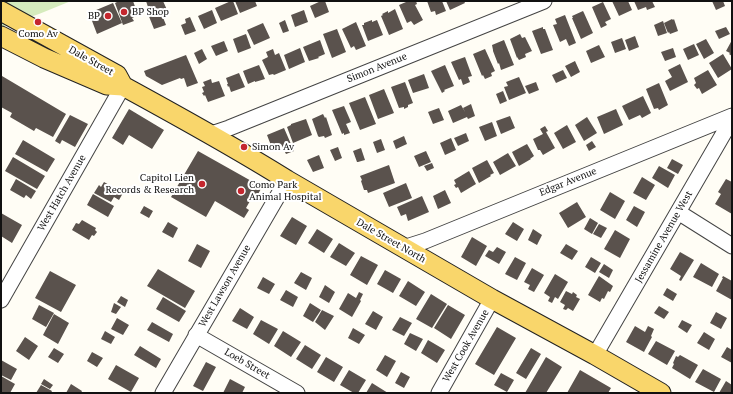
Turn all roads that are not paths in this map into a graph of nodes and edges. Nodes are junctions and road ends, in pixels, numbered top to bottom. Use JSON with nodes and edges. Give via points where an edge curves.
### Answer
{"nodes":[{"id":1,"x":544,"y":1,"type":"edge"},
{"id":2,"x":1,"y":11,"type":"edge"},
{"id":3,"x":1,"y":36,"type":"edge"},
{"id":4,"x":123,"y":86,"type":"junction"},
{"id":5,"x":732,"y":117,"type":"edge"},
{"id":6,"x":211,"y":134,"type":"junction"},
{"id":7,"x":287,"y":180,"type":"junction"},
{"id":8,"x":678,"y":212,"type":"junction"},
{"id":9,"x":732,"y":246,"type":"edge"},
{"id":10,"x":403,"y":248,"type":"junction"},
{"id":11,"x":492,"y":299,"type":"junction"},
{"id":12,"x":1,"y":300,"type":"edge"},
{"id":13,"x":196,"y":335,"type":"junction"},
{"id":14,"x":595,"y":355,"type":"junction"},
{"id":15,"x":163,"y":393,"type":"edge"},
{"id":16,"x":297,"y":393,"type":"edge"},
{"id":17,"x":439,"y":393,"type":"edge"},
{"id":18,"x":661,"y":393,"type":"edge"}],
"edges":[{"from":1,"to":6,"type":"street","name":"Simon Avenue"},
{"from":2,"to":4,"type":"main road","name":"Dale Street","via":[[117,75]]},
{"from":3,"to":4,"type":"main road","name":"Dale Street","via":[[107,85]]},
{"from":4,"to":6,"type":"main road","name":"Dale Street North"},
{"from":4,"to":12,"type":"street","name":"West Hatch Avenue"},
{"from":5,"to":8,"type":"street","name":"Jessamine Avenue West"},
{"from":5,"to":10,"type":"street","name":"Edgar Avenue"},
{"from":6,"to":7,"type":"main road","name":"Dale Street North"},
{"from":7,"to":10,"type":"main road","name":"Dale Street North"},
{"from":7,"to":13,"type":"street","name":"West Lawson Avenue"},
{"from":8,"to":9,"type":"street"},
{"from":8,"to":14,"type":"street","name":"Jessamine Avenue West"},
{"from":10,"to":11,"type":"main road","name":"Dale Street North"},
{"from":11,"to":14,"type":"main road","name":"Dale Street North"},
{"from":11,"to":17,"type":"street","name":"West Cook Avenue"},
{"from":13,"to":15,"type":"street","name":"West Lawson Avenue"},
{"from":13,"to":16,"type":"street","name":"Loeb Street"},
{"from":14,"to":18,"type":"main road","name":"Dale Street North"}]}
